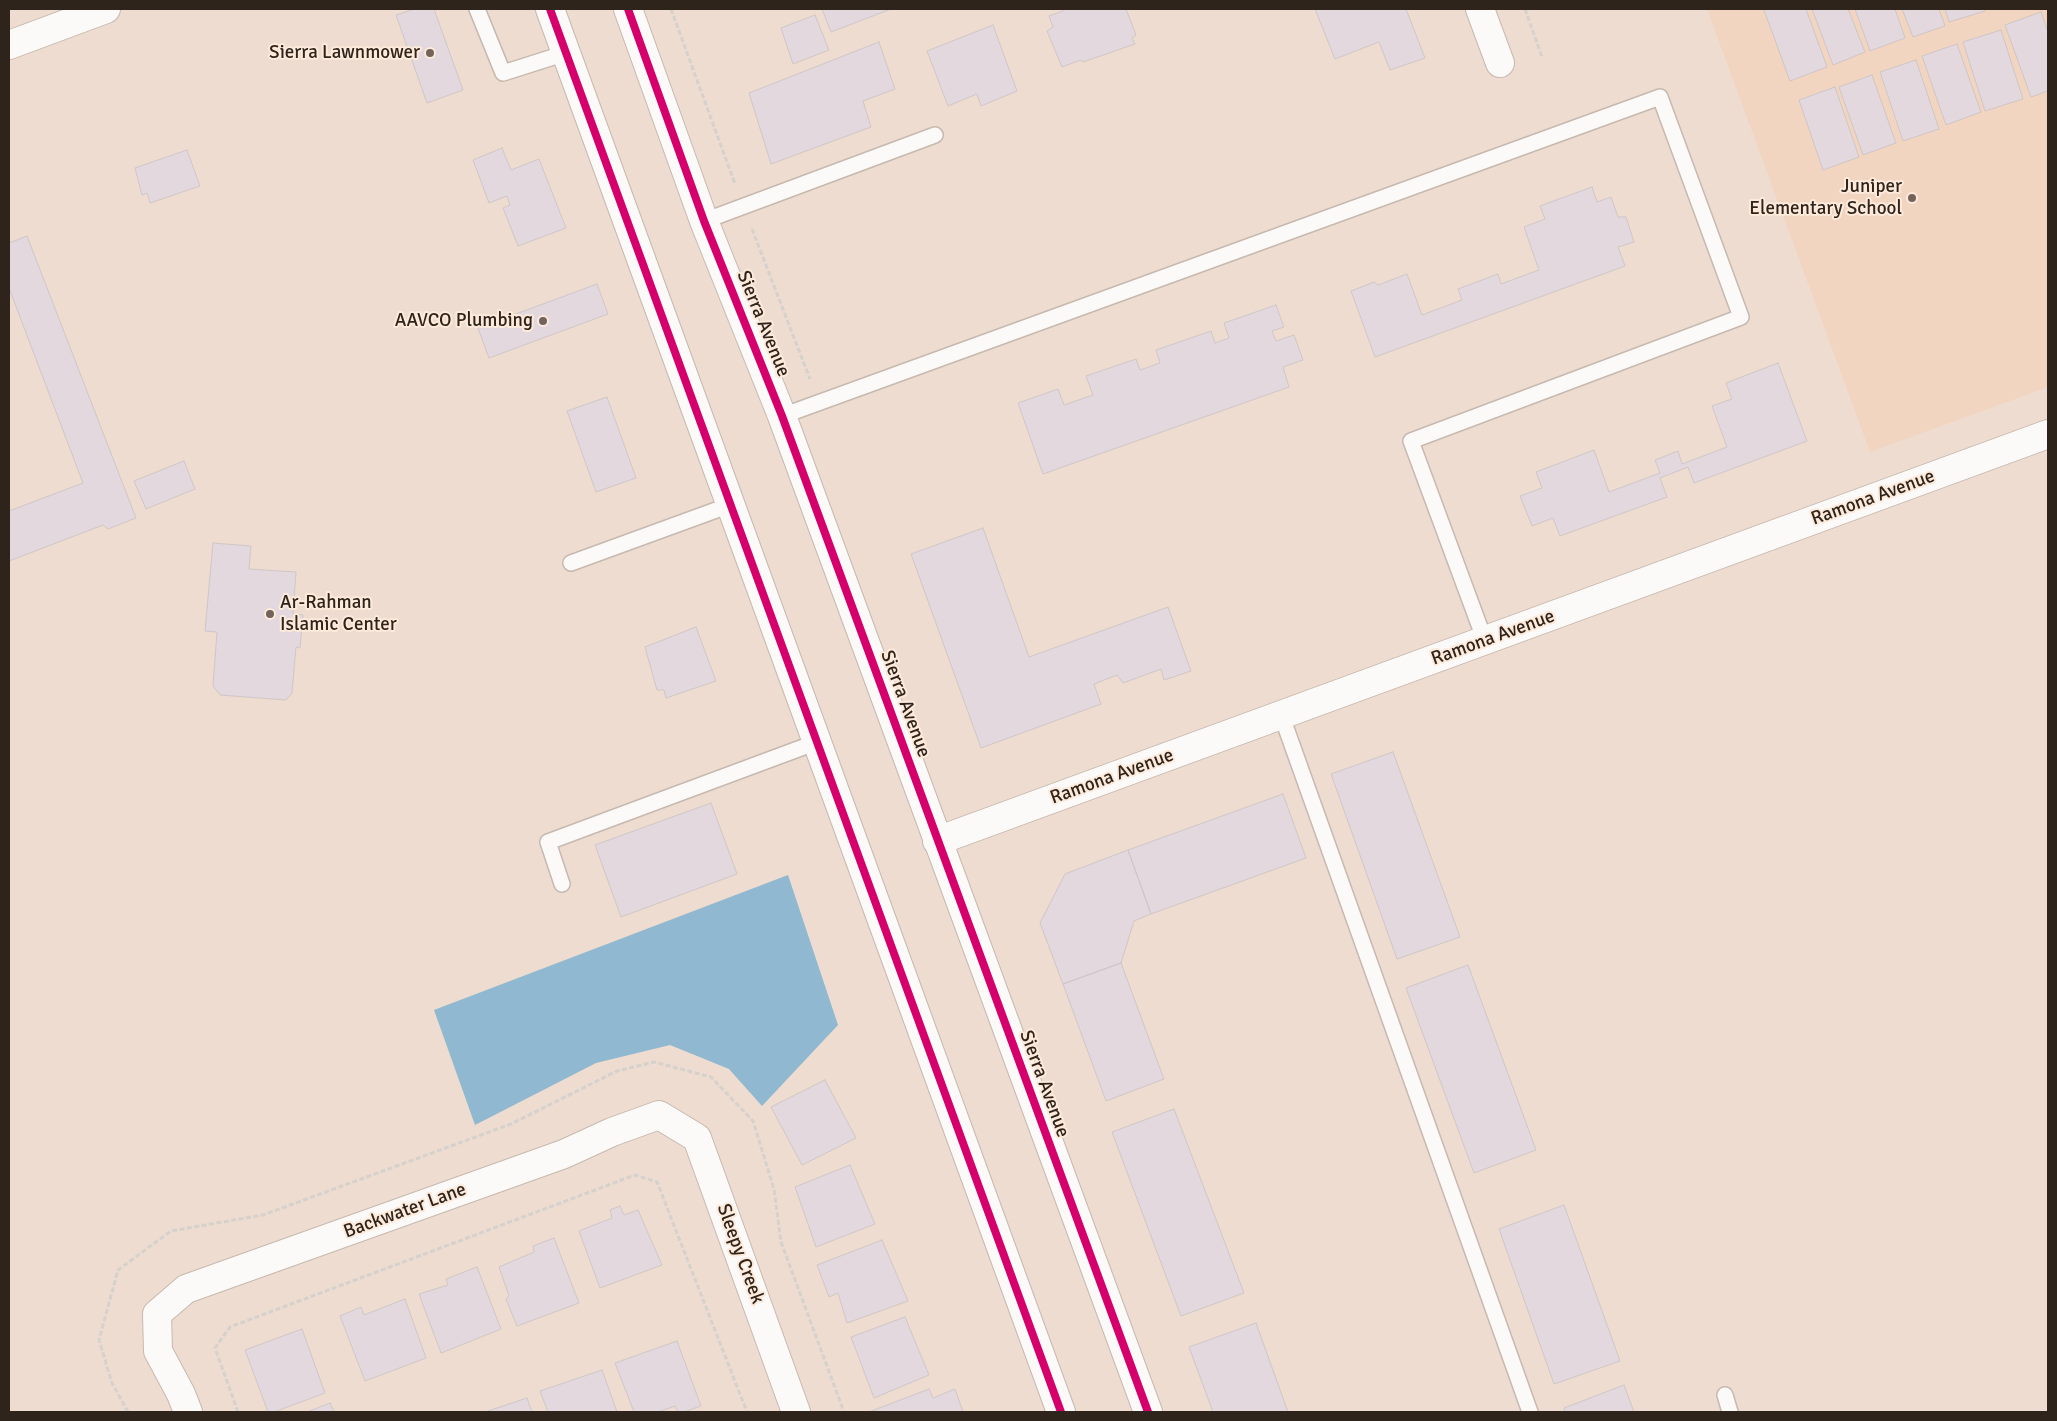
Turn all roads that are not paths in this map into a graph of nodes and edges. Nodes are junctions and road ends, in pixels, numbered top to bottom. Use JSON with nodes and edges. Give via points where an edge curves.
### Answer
{"nodes":[{"id":1,"x":106,"y":9,"type":"edge"},
{"id":2,"x":477,"y":9,"type":"edge"},
{"id":3,"x":550,"y":9,"type":"edge"},
{"id":4,"x":628,"y":9,"type":"edge"},
{"id":5,"x":1480,"y":9,"type":"edge"},
{"id":6,"x":9,"y":45,"type":"edge"},
{"id":7,"x":566,"y":53,"type":"junction"},
{"id":8,"x":1500,"y":63,"type":"dead end"},
{"id":9,"x":935,"y":135,"type":"dead end"},
{"id":10,"x":704,"y":221,"type":"junction"},
{"id":11,"x":782,"y":416,"type":"junction"},
{"id":12,"x":2048,"y":434,"type":"edge"},
{"id":13,"x":730,"y":505,"type":"junction"},
{"id":14,"x":570,"y":563,"type":"dead end"},
{"id":15,"x":1485,"y":641,"type":"junction"},
{"id":16,"x":1281,"y":714,"type":"junction"},
{"id":17,"x":817,"y":742,"type":"junction"},
{"id":18,"x":937,"y":841,"type":"junction"},
{"id":19,"x":562,"y":884,"type":"dead end"},
{"id":20,"x":659,"y":1115,"type":"joint"},
{"id":21,"x":1725,"y":1395,"type":"dead end"},
{"id":22,"x":188,"y":1412,"type":"edge"},
{"id":23,"x":796,"y":1412,"type":"edge"},
{"id":24,"x":1061,"y":1412,"type":"edge"},
{"id":25,"x":1148,"y":1412,"type":"edge"},
{"id":26,"x":1530,"y":1412,"type":"edge"},
{"id":27,"x":1730,"y":1412,"type":"edge"}],
"edges":[{"from":1,"to":6,"type":"main road"},
{"from":2,"to":7,"type":"lane","via":[[503,73]]},
{"from":3,"to":7,"type":"main road"},
{"from":4,"to":10,"type":"main road","name":"Sierra Avenue"},
{"from":5,"to":8,"type":"main road"},
{"from":7,"to":13,"type":"main road"},
{"from":9,"to":10,"type":"lane"},
{"from":10,"to":11,"type":"main road","name":"Sierra Avenue"},
{"from":11,"to":15,"type":"lane","via":[[1660,97],[1741,317],[1411,441]]},
{"from":11,"to":18,"type":"main road","name":"Sierra Avenue"},
{"from":12,"to":15,"type":"main road","name":"Ramona Avenue"},
{"from":13,"to":14,"type":"lane"},
{"from":13,"to":17,"type":"main road"},
{"from":15,"to":16,"type":"main road","name":"Ramona Avenue"},
{"from":16,"to":18,"type":"main road","name":"Ramona Avenue"},
{"from":16,"to":26,"type":"lane"},
{"from":17,"to":19,"type":"lane","via":[[548,842]]},
{"from":17,"to":24,"type":"main road"},
{"from":18,"to":25,"type":"main road","name":"Sierra Avenue"},
{"from":20,"to":22,"type":"main road","name":"Backwater Lane","via":[[564,1154],[186,1289],[157,1314],[158,1351]]},
{"from":20,"to":23,"type":"main road","name":"Sleepy Creek","via":[[696,1138]]},
{"from":21,"to":27,"type":"lane"}]}
